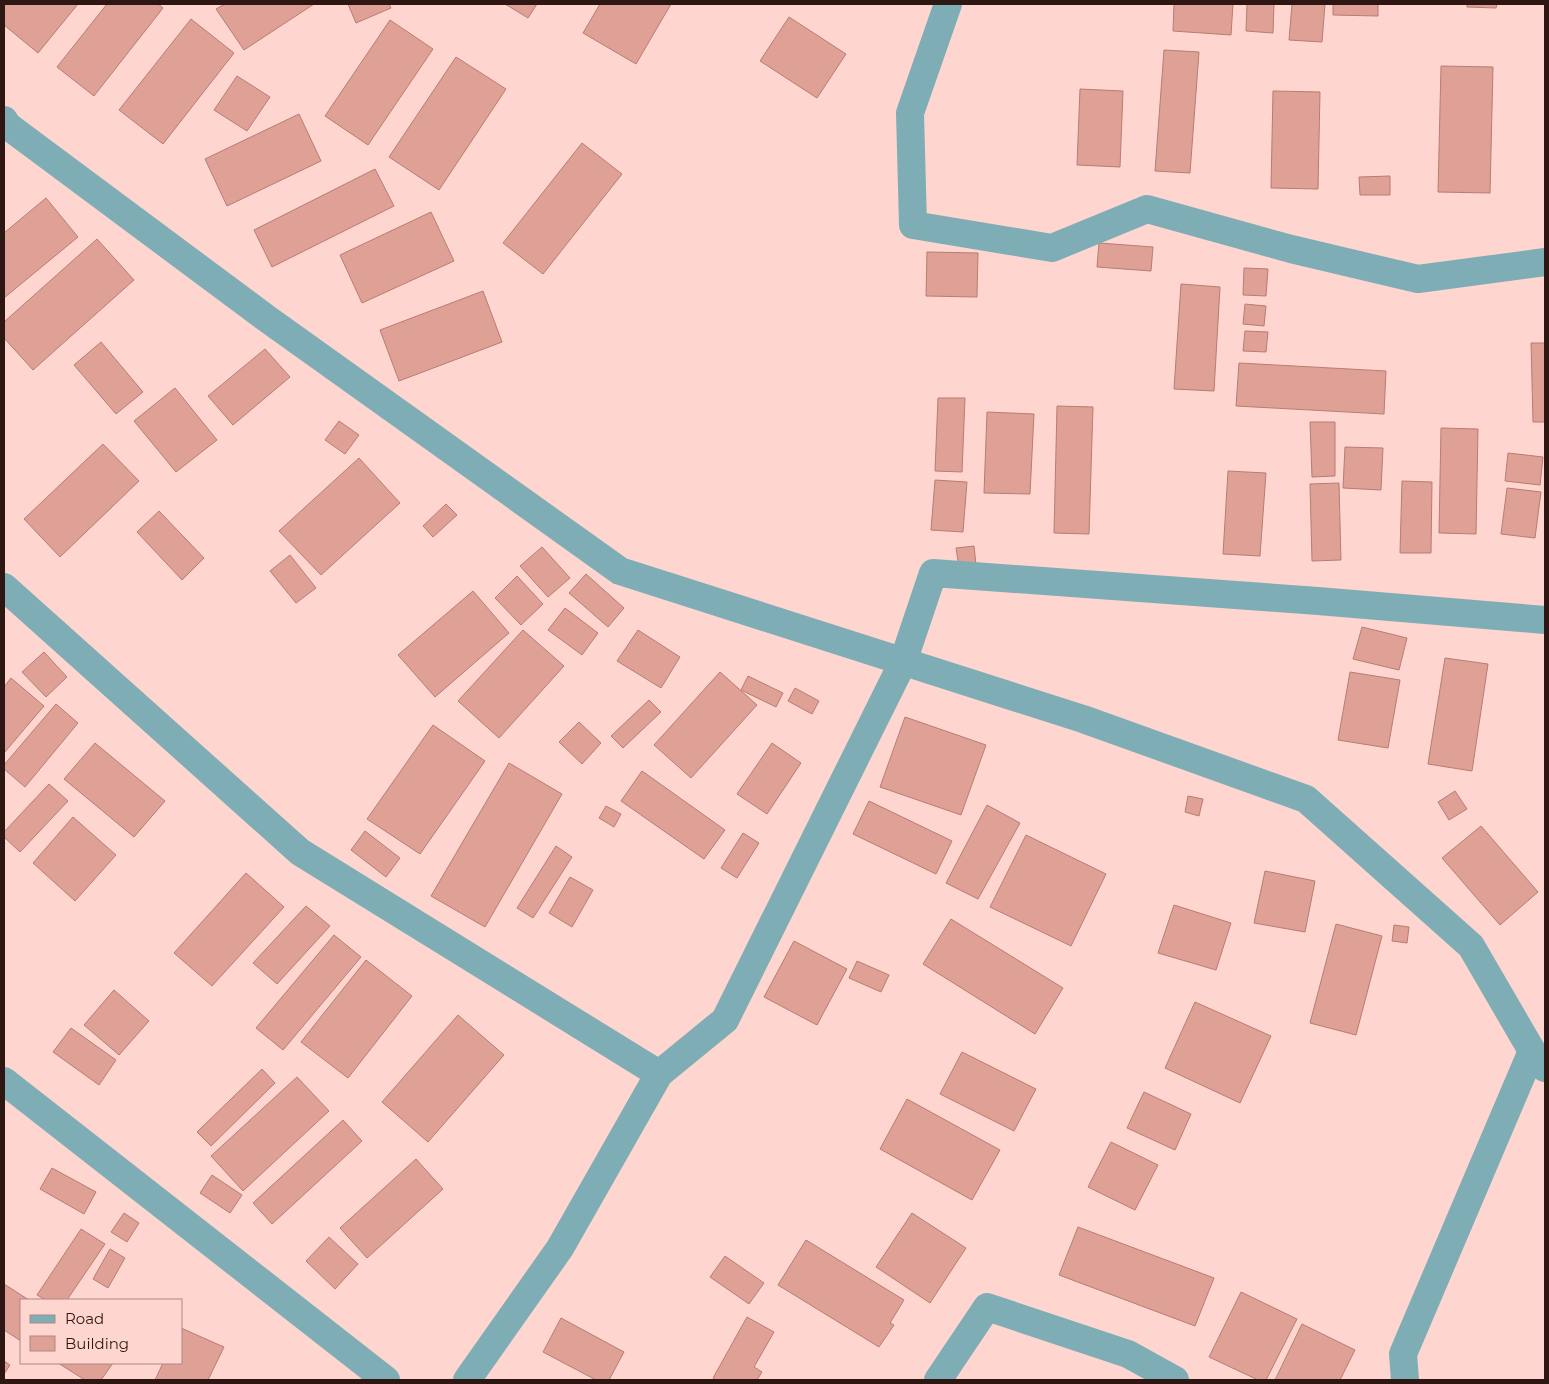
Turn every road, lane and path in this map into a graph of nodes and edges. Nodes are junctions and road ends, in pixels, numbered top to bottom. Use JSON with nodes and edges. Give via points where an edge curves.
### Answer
{"nodes":[{"id":1,"x":948,"y":4,"type":"edge"},
{"id":2,"x":5,"y":126,"type":"edge"},
{"id":3,"x":1545,"y":262,"type":"edge"},
{"id":4,"x":4,"y":587,"type":"edge"},
{"id":5,"x":1545,"y":620,"type":"edge"},
{"id":6,"x":903,"y":662,"type":"junction"},
{"id":7,"x":1539,"y":1060,"type":"edge"},
{"id":8,"x":659,"y":1074,"type":"junction"},
{"id":9,"x":4,"y":1082,"type":"edge"},
{"id":10,"x":386,"y":1380,"type":"edge"},
{"id":11,"x":467,"y":1380,"type":"edge"},
{"id":12,"x":938,"y":1380,"type":"edge"},
{"id":13,"x":1175,"y":1380,"type":"edge"},
{"id":14,"x":1405,"y":1380,"type":"edge"}],
"edges":[{"from":1,"to":3,"type":"street","via":[[910,113],[913,225],[1052,248],[1147,209],[1291,249],[1418,279]]},
{"from":2,"to":6,"type":"street","via":[[266,318],[620,570]]},
{"from":4,"to":8,"type":"street","via":[[300,852]]},
{"from":5,"to":6,"type":"street","via":[[933,573]]},
{"from":6,"to":7,"type":"street","via":[[1083,719],[1306,799],[1471,946]]},
{"from":6,"to":8,"type":"street","via":[[725,1020]]},
{"from":7,"to":14,"type":"street","via":[[1403,1354]]},
{"from":8,"to":11,"type":"street","via":[[560,1248]]},
{"from":9,"to":10,"type":"street"},
{"from":12,"to":13,"type":"street","via":[[987,1307],[1128,1354]]}]}
